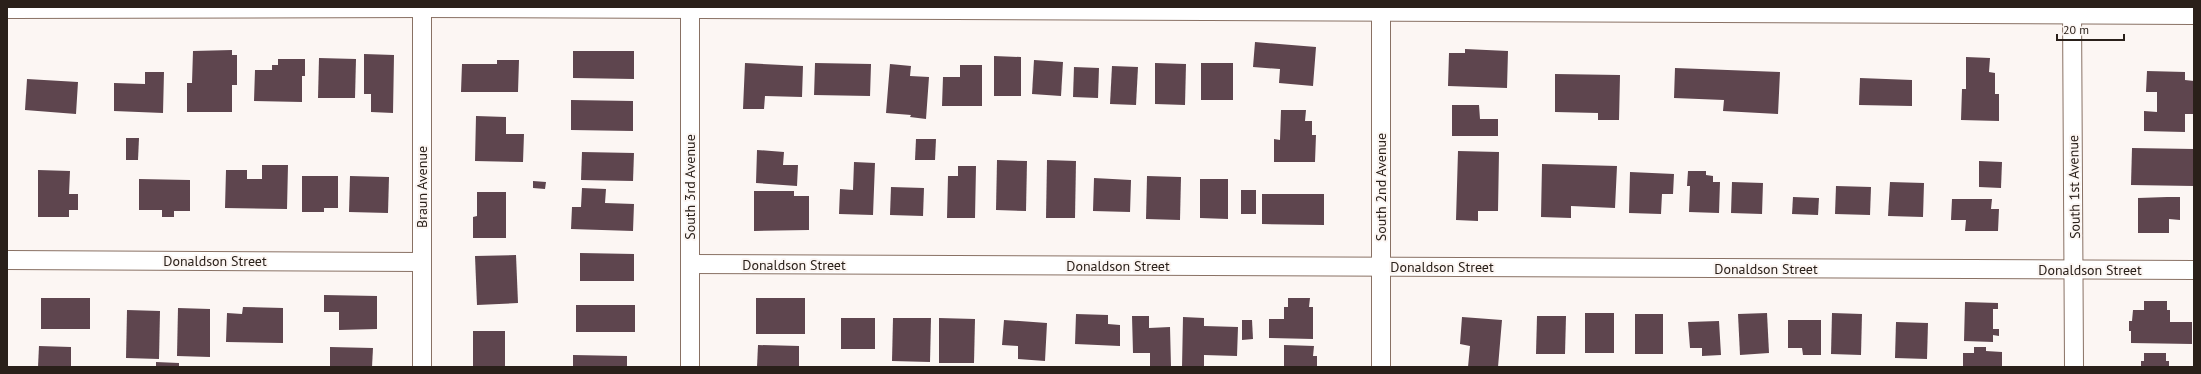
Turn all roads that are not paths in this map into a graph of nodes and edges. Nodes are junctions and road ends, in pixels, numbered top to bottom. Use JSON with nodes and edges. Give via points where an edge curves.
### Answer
{"nodes":[{"id":1,"x":422,"y":8,"type":"edge"},
{"id":2,"x":690,"y":8,"type":"edge"},
{"id":3,"x":7,"y":9,"type":"edge"},
{"id":4,"x":1381,"y":9,"type":"edge"},
{"id":5,"x":2072,"y":11,"type":"edge"},
{"id":6,"x":2194,"y":15,"type":"edge"},
{"id":7,"x":7,"y":260,"type":"edge"},
{"id":8,"x":422,"y":262,"type":"junction"},
{"id":9,"x":690,"y":264,"type":"junction"},
{"id":10,"x":1381,"y":267,"type":"junction"},
{"id":11,"x":2074,"y":269,"type":"junction"},
{"id":12,"x":2194,"y":270,"type":"edge"},
{"id":13,"x":422,"y":367,"type":"edge"},
{"id":14,"x":690,"y":367,"type":"edge"},
{"id":15,"x":1381,"y":367,"type":"edge"},
{"id":16,"x":2074,"y":367,"type":"edge"}],
"edges":[{"from":1,"to":2,"type":"street"},
{"from":1,"to":3,"type":"street"},
{"from":1,"to":8,"type":"street","name":"Braun Avenue"},
{"from":2,"to":4,"type":"street"},
{"from":2,"to":9,"type":"street","name":"South 3rd Avenue"},
{"from":4,"to":5,"type":"street"},
{"from":4,"to":10,"type":"street","name":"South 2nd Avenue"},
{"from":5,"to":6,"type":"street"},
{"from":5,"to":11,"type":"street","name":"South 1st Avenue"},
{"from":7,"to":8,"type":"street","name":"Donaldson Street"},
{"from":8,"to":13,"type":"street","name":"Braun Avenue"},
{"from":9,"to":10,"type":"street","name":"Donaldson Street"},
{"from":9,"to":14,"type":"street","name":"South 3rd Avenue"},
{"from":10,"to":11,"type":"street","name":"Donaldson Street"},
{"from":10,"to":15,"type":"street","name":"South 2nd Avenue"},
{"from":11,"to":12,"type":"street","name":"Donaldson Street"},
{"from":11,"to":16,"type":"street","name":"South 1st Avenue"}]}
